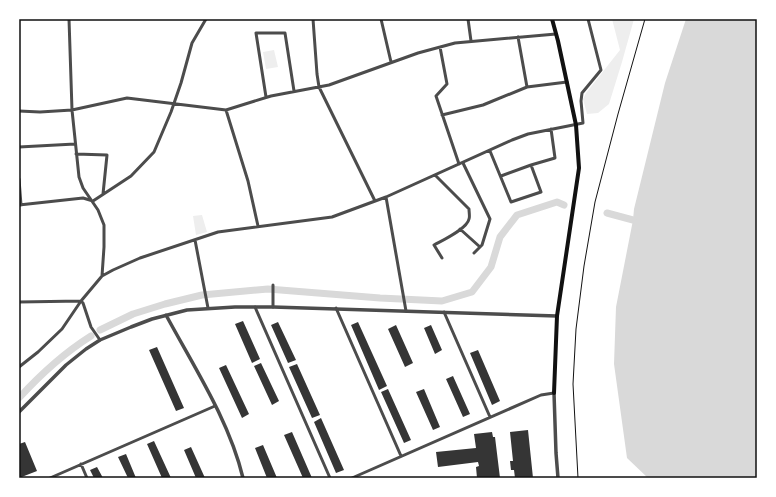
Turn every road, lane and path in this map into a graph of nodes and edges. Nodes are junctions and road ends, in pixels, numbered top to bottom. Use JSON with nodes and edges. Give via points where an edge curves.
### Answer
{"nodes":[{"id":1,"x":69,"y":19,"type":"edge"},
{"id":2,"x":206,"y":19,"type":"edge"},
{"id":3,"x":313,"y":19,"type":"edge"},
{"id":4,"x":381,"y":19,"type":"edge"},
{"id":5,"x":468,"y":19,"type":"edge"},
{"id":6,"x":552,"y":19,"type":"edge"},
{"id":7,"x":588,"y":19,"type":"edge"},
{"id":8,"x":645,"y":19,"type":"edge"},
{"id":9,"x":556,"y":34,"type":"junction"},
{"id":10,"x":518,"y":37,"type":"junction"},
{"id":11,"x":471,"y":41,"type":"junction"},
{"id":12,"x":440,"y":47,"type":"junction"},
{"id":13,"x":391,"y":62,"type":"junction"},
{"id":14,"x":567,"y":82,"type":"junction"},
{"id":15,"x":319,"y":87,"type":"junction"},
{"id":16,"x":527,"y":87,"type":"junction"},
{"id":17,"x":294,"y":91,"type":"junction"},
{"id":18,"x":266,"y":97,"type":"junction"},
{"id":19,"x":174,"y":104,"type":"junction"},
{"id":20,"x":72,"y":110,"type":"junction"},
{"id":21,"x":226,"y":110,"type":"junction"},
{"id":22,"x":19,"y":111,"type":"edge"},
{"id":23,"x":442,"y":114,"type":"junction"},
{"id":24,"x":576,"y":125,"type":"junction"},
{"id":25,"x":551,"y":129,"type":"junction"},
{"id":26,"x":75,"y":144,"type":"junction"},
{"id":27,"x":19,"y":147,"type":"edge"},
{"id":28,"x":490,"y":150,"type":"junction"},
{"id":29,"x":76,"y":154,"type":"junction"},
{"id":30,"x":463,"y":162,"type":"junction"},
{"id":31,"x":458,"y":164,"type":"junction"},
{"id":32,"x":531,"y":165,"type":"junction"},
{"id":33,"x":435,"y":175,"type":"junction"},
{"id":34,"x":502,"y":176,"type":"junction"},
{"id":35,"x":19,"y":179,"type":"edge"},
{"id":36,"x":103,"y":194,"type":"junction"},
{"id":37,"x":386,"y":197,"type":"junction"},
{"id":38,"x":93,"y":201,"type":"junction"},
{"id":39,"x":375,"y":201,"type":"junction"},
{"id":40,"x":20,"y":205,"type":"edge"},
{"id":41,"x":258,"y":226,"type":"junction"},
{"id":42,"x":460,"y":229,"type":"junction"},
{"id":43,"x":195,"y":240,"type":"junction"},
{"id":44,"x":480,"y":248,"type":"junction"},
{"id":45,"x":474,"y":252,"type":"dead end"},
{"id":46,"x":442,"y":258,"type":"dead end"},
{"id":47,"x":102,"y":276,"type":"junction"},
{"id":48,"x":273,"y":285,"type":"dead end"},
{"id":49,"x":81,"y":301,"type":"junction"},
{"id":50,"x":19,"y":302,"type":"edge"},
{"id":51,"x":255,"y":307,"type":"junction"},
{"id":52,"x":273,"y":307,"type":"junction"},
{"id":53,"x":208,"y":308,"type":"junction"},
{"id":54,"x":336,"y":308,"type":"junction"},
{"id":55,"x":406,"y":311,"type":"junction"},
{"id":56,"x":444,"y":312,"type":"junction"},
{"id":57,"x":166,"y":315,"type":"junction"},
{"id":58,"x":556,"y":316,"type":"junction"},
{"id":59,"x":100,"y":340,"type":"junction"},
{"id":60,"x":19,"y":367,"type":"edge"},
{"id":61,"x":554,"y":393,"type":"junction"},
{"id":62,"x":215,"y":406,"type":"junction"},
{"id":63,"x":19,"y":412,"type":"edge"},
{"id":64,"x":490,"y":417,"type":"junction"},
{"id":65,"x":401,"y":456,"type":"junction"},
{"id":66,"x":81,"y":464,"type":"junction"},
{"id":67,"x":50,"y":478,"type":"edge"},
{"id":68,"x":87,"y":478,"type":"edge"},
{"id":69,"x":243,"y":478,"type":"edge"},
{"id":70,"x":330,"y":478,"type":"edge"},
{"id":71,"x":352,"y":478,"type":"edge"},
{"id":72,"x":558,"y":478,"type":"edge"},
{"id":73,"x":578,"y":478,"type":"edge"}],
"edges":[{"from":1,"to":20,"type":"street"},
{"from":2,"to":19,"type":"street","via":[[192,43]]},
{"from":3,"to":15,"type":"street"},
{"from":4,"to":13,"type":"street"},
{"from":5,"to":11,"type":"street"},
{"from":6,"to":9,"type":"main road"},
{"from":7,"to":24,"type":"street","via":[[601,70],[582,93],[580,101],[583,123]]},
{"from":8,"to":73,"type":"path","via":[[595,202],[584,266],[576,329],[573,384]]},
{"from":9,"to":10,"type":"street"},
{"from":9,"to":14,"type":"main road"},
{"from":10,"to":11,"type":"street"},
{"from":10,"to":16,"type":"street"},
{"from":11,"to":12,"type":"street"},
{"from":12,"to":13,"type":"street"},
{"from":12,"to":23,"type":"street","via":[[447,84],[436,96]]},
{"from":13,"to":15,"type":"street"},
{"from":14,"to":16,"type":"street"},
{"from":14,"to":24,"type":"main road"},
{"from":15,"to":17,"type":"street"},
{"from":15,"to":39,"type":"street"},
{"from":16,"to":23,"type":"street","via":[[483,105]]},
{"from":17,"to":18,"type":"street"},
{"from":17,"to":18,"type":"street","via":[[285,33],[256,33]]},
{"from":18,"to":21,"type":"street"},
{"from":19,"to":20,"type":"street","via":[[128,98]]},
{"from":19,"to":21,"type":"street"},
{"from":19,"to":36,"type":"street","via":[[154,152],[131,176]]},
{"from":20,"to":22,"type":"street"},
{"from":20,"to":26,"type":"street"},
{"from":21,"to":41,"type":"street","via":[[248,181]]},
{"from":23,"to":31,"type":"street"},
{"from":24,"to":25,"type":"street"},
{"from":24,"to":58,"type":"main road","via":[[579,168]]},
{"from":25,"to":28,"type":"street","via":[[528,134]]},
{"from":25,"to":32,"type":"street","via":[[555,158]]},
{"from":26,"to":27,"type":"street"},
{"from":26,"to":29,"type":"street"},
{"from":28,"to":30,"type":"street"},
{"from":28,"to":34,"type":"street"},
{"from":29,"to":36,"type":"street","via":[[107,155]]},
{"from":29,"to":38,"type":"street","via":[[79,177],[83,188]]},
{"from":30,"to":31,"type":"street"},
{"from":30,"to":44,"type":"street","via":[[490,220]]},
{"from":31,"to":33,"type":"street"},
{"from":32,"to":34,"type":"street"},
{"from":32,"to":34,"type":"street","via":[[541,192],[511,202]]},
{"from":33,"to":37,"type":"street"},
{"from":33,"to":42,"type":"street","via":[[469,209],[469,219]]},
{"from":35,"to":40,"type":"street"},
{"from":36,"to":38,"type":"street"},
{"from":37,"to":39,"type":"street"},
{"from":37,"to":55,"type":"street"},
{"from":38,"to":40,"type":"street","via":[[83,198]]},
{"from":38,"to":47,"type":"street","via":[[104,225]]},
{"from":39,"to":41,"type":"street","via":[[332,217]]},
{"from":41,"to":43,"type":"street","via":[[218,232]]},
{"from":42,"to":44,"type":"street"},
{"from":42,"to":46,"type":"street","via":[[434,245]]},
{"from":43,"to":47,"type":"street","via":[[140,258]]},
{"from":43,"to":53,"type":"street"},
{"from":44,"to":45,"type":"street"},
{"from":47,"to":49,"type":"street"},
{"from":48,"to":52,"type":"street"},
{"from":49,"to":50,"type":"street"},
{"from":49,"to":59,"type":"street"},
{"from":49,"to":60,"type":"street","via":[[62,329]]},
{"from":51,"to":52,"type":"street"},
{"from":51,"to":53,"type":"street"},
{"from":51,"to":70,"type":"street"},
{"from":52,"to":54,"type":"street"},
{"from":53,"to":57,"type":"street"},
{"from":54,"to":55,"type":"street"},
{"from":54,"to":65,"type":"street"},
{"from":55,"to":56,"type":"street"},
{"from":56,"to":58,"type":"street"},
{"from":56,"to":64,"type":"street"},
{"from":57,"to":59,"type":"street"},
{"from":57,"to":62,"type":"street"},
{"from":58,"to":61,"type":"main road"},
{"from":59,"to":63,"type":"street","via":[[66,365]]},
{"from":61,"to":64,"type":"street","via":[[540,395]]},
{"from":61,"to":72,"type":"street"},
{"from":62,"to":66,"type":"street"},
{"from":62,"to":69,"type":"street","via":[[232,443]]},
{"from":64,"to":65,"type":"street"},
{"from":65,"to":71,"type":"street"},
{"from":66,"to":67,"type":"street"},
{"from":66,"to":68,"type":"street"}]}
